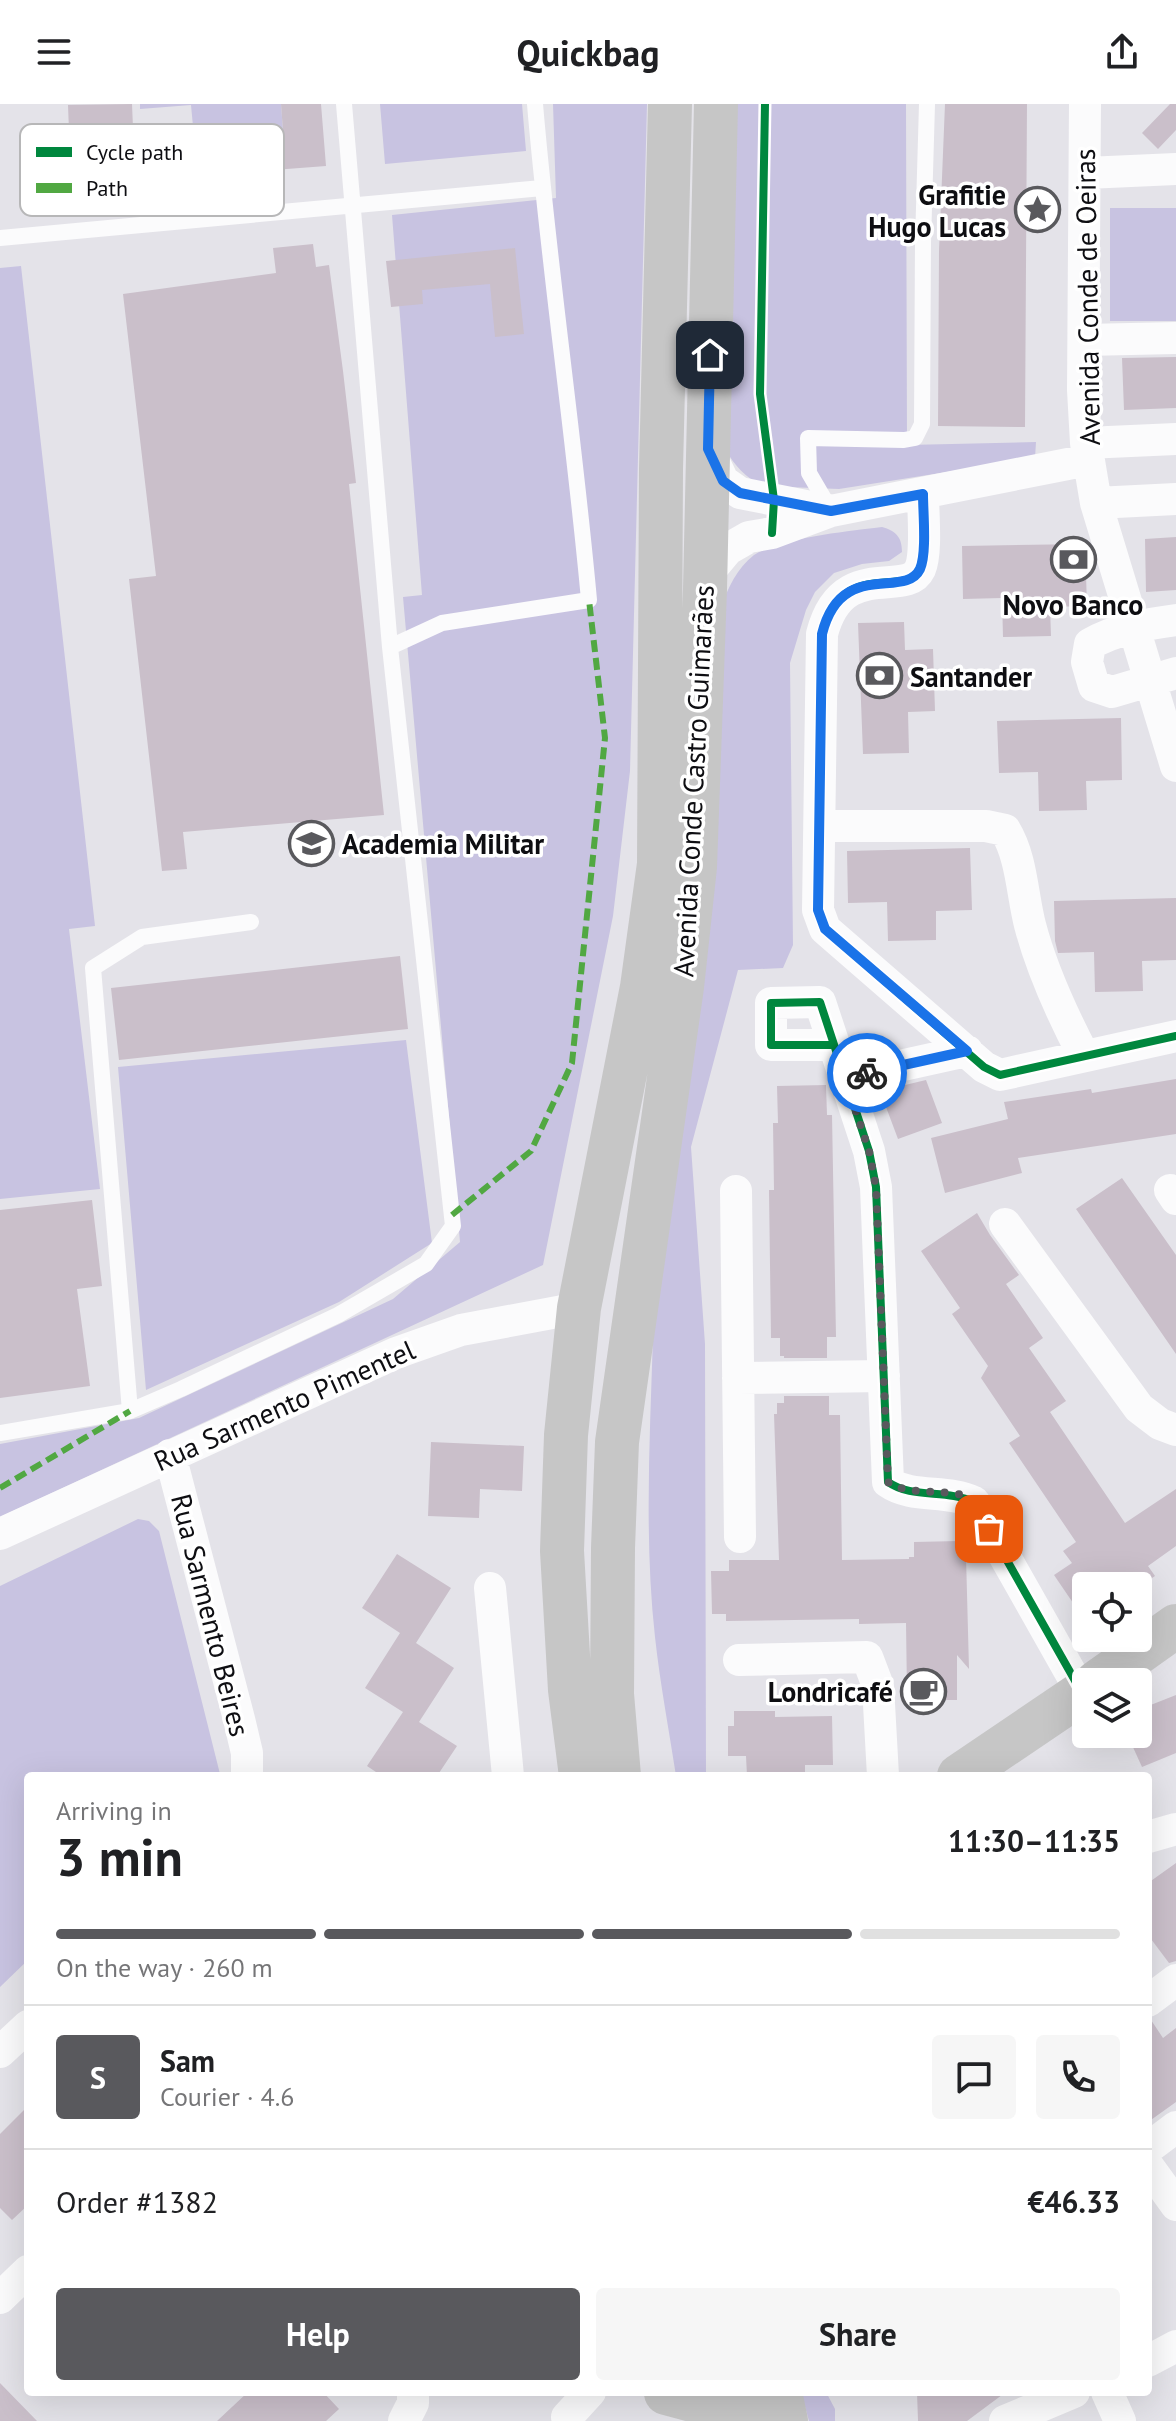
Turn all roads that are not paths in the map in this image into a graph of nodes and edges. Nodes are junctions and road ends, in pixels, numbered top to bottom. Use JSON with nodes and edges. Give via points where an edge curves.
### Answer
{"nodes":[{"id":1,"x":344,"y":104,"type":"edge"},
{"id":2,"x":535,"y":104,"type":"edge"},
{"id":3,"x":670,"y":104,"type":"edge"},
{"id":4,"x":716,"y":104,"type":"edge"},
{"id":5,"x":927,"y":104,"type":"edge"},
{"id":6,"x":1085,"y":104,"type":"edge"},
{"id":7,"x":1176,"y":169,"type":"edge"},
{"id":8,"x":1086,"y":173,"type":"junction"},
{"id":9,"x":542,"y":188,"type":"junction"},
{"id":10,"x":354,"y":206,"type":"junction"},
{"id":11,"x":284,"y":212,"type":"edge"},
{"id":12,"x":243,"y":216,"type":"edge"},
{"id":13,"x":0,"y":238,"type":"edge"},
{"id":14,"x":1176,"y":338,"type":"edge"},
{"id":15,"x":1085,"y":340,"type":"junction"},
{"id":16,"x":1176,"y":439,"type":"edge"},
{"id":17,"x":708,"y":449,"type":"junction"},
{"id":18,"x":1087,"y":452,"type":"junction"},
{"id":19,"x":661,"y":469,"type":"junction"},
{"id":20,"x":923,"y":494,"type":"junction"},
{"id":21,"x":1176,"y":499,"type":"edge"},
{"id":22,"x":1096,"y":503,"type":"junction"},
{"id":23,"x":831,"y":511,"type":"junction"},
{"id":24,"x":707,"y":514,"type":"junction"},
{"id":25,"x":772,"y":533,"type":"junction"},
{"id":26,"x":705,"y":589,"type":"junction"},
{"id":27,"x":1176,"y":620,"type":"edge"},
{"id":28,"x":1132,"y":626,"type":"junction"},
{"id":29,"x":390,"y":647,"type":"junction"},
{"id":30,"x":1163,"y":678,"type":"edge"},
{"id":31,"x":1176,"y":766,"type":"edge"},
{"id":32,"x":820,"y":826,"type":"junction"},
{"id":33,"x":251,"y":922,"type":"dead end"},
{"id":34,"x":1176,"y":1036,"type":"edge"},
{"id":35,"x":833,"y":1045,"type":"dead end"},
{"id":36,"x":967,"y":1051,"type":"junction"},
{"id":37,"x":1084,"y":1056,"type":"junction"},
{"id":38,"x":845,"y":1078,"type":"junction"},
{"id":39,"x":736,"y":1191,"type":"dead end"},
{"id":40,"x":1005,"y":1224,"type":"dead end"},
{"id":41,"x":579,"y":1308,"type":"junction"},
{"id":42,"x":884,"y":1376,"type":"junction"},
{"id":43,"x":738,"y":1378,"type":"junction"},
{"id":44,"x":130,"y":1411,"type":"junction"},
{"id":45,"x":1176,"y":1430,"type":"edge"},
{"id":46,"x":0,"y":1433,"type":"edge"},
{"id":47,"x":170,"y":1455,"type":"junction"},
{"id":48,"x":0,"y":1534,"type":"edge"},
{"id":49,"x":740,"y":1537,"type":"dead end"},
{"id":50,"x":490,"y":1588,"type":"dead end"},
{"id":51,"x":1176,"y":1626,"type":"edge"},
{"id":52,"x":739,"y":1660,"type":"dead end"},
{"id":53,"x":1077,"y":1668,"type":"edge"},
{"id":54,"x":1117,"y":1668,"type":"edge"},
{"id":55,"x":591,"y":1692,"type":"junction"},
{"id":56,"x":1072,"y":1700,"type":"edge"},
{"id":57,"x":247,"y":1772,"type":"edge"},
{"id":58,"x":508,"y":1772,"type":"edge"},
{"id":59,"x":561,"y":1772,"type":"edge"},
{"id":60,"x":581,"y":1772,"type":"edge"},
{"id":61,"x":618,"y":1772,"type":"edge"},
{"id":62,"x":643,"y":1772,"type":"edge"},
{"id":63,"x":883,"y":1772,"type":"edge"},
{"id":64,"x":965,"y":1772,"type":"edge"},
{"id":65,"x":1176,"y":1829,"type":"edge"},
{"id":66,"x":1152,"y":1836,"type":"edge"},
{"id":67,"x":1176,"y":1980,"type":"edge"},
{"id":68,"x":1152,"y":1998,"type":"edge"},
{"id":69,"x":24,"y":2030,"type":"edge"},
{"id":70,"x":0,"y":2052,"type":"edge"},
{"id":71,"x":1176,"y":2127,"type":"edge"},
{"id":72,"x":1152,"y":2145,"type":"edge"},
{"id":73,"x":1152,"y":2172,"type":"edge"},
{"id":74,"x":1176,"y":2205,"type":"edge"},
{"id":75,"x":24,"y":2275,"type":"edge"},
{"id":76,"x":0,"y":2298,"type":"edge"},
{"id":77,"x":1176,"y":2346,"type":"edge"},
{"id":78,"x":1152,"y":2359,"type":"edge"},
{"id":79,"x":413,"y":2396,"type":"edge"},
{"id":80,"x":586,"y":2396,"type":"edge"},
{"id":81,"x":1064,"y":2396,"type":"edge"},
{"id":82,"x":1109,"y":2396,"type":"edge"},
{"id":83,"x":567,"y":2417,"type":"dead end"},
{"id":84,"x":404,"y":2421,"type":"edge"},
{"id":85,"x":1005,"y":2421,"type":"edge"},
{"id":86,"x":1120,"y":2421,"type":"edge"}],
"edges":[{"from":1,"to":10,"type":"lane"},
{"from":2,"to":9,"type":"lane"},
{"from":3,"to":19,"type":"main road","name":"Avenida Conde Castro Guimarães"},
{"from":4,"to":17,"type":"main road","name":"Avenida Conde Castro Guimarães"},
{"from":5,"to":23,"type":"lane","via":[[922,424],[915,438],[904,440],[808,438],[809,473]]},
{"from":6,"to":8,"type":"street","name":"Avenida Conde de Oeiras"},
{"from":7,"to":8,"type":"street"},
{"from":8,"to":15,"type":"street","name":"Avenida Conde de Oeiras"},
{"from":9,"to":10,"type":"lane"},
{"from":9,"to":29,"type":"lane","via":[[589,600],[442,623]]},
{"from":10,"to":11,"type":"lane"},
{"from":10,"to":29,"type":"lane"},
{"from":12,"to":13,"type":"lane"},
{"from":14,"to":15,"type":"street"},
{"from":15,"to":18,"type":"street","name":"Avenida Conde de Oeiras"},
{"from":16,"to":18,"type":"street"},
{"from":17,"to":23,"type":"street","via":[[723,481],[740,493]]},
{"from":17,"to":24,"type":"main road","name":"Avenida Conde Castro Guimarães"},
{"from":18,"to":20,"type":"street"},
{"from":18,"to":22,"type":"street","name":"Avenida Conde de Oeiras"},
{"from":19,"to":24,"type":"main road","via":[[688,507]]},
{"from":19,"to":41,"type":"main road","name":"Avenida Conde Castro Guimarães","via":[[659,864],[642,987]]},
{"from":20,"to":23,"type":"street"},
{"from":20,"to":32,"type":"street","via":[[922,565],[916,576],[860,585],[845,593],[826,617]]},
{"from":21,"to":22,"type":"street"},
{"from":22,"to":28,"type":"street","name":"Avenida Conde de Oeiras"},
{"from":23,"to":25,"type":"street"},
{"from":24,"to":25,"type":"street"},
{"from":24,"to":26,"type":"main road","name":"Avenida Conde Castro Guimarães"},
{"from":25,"to":26,"type":"street","via":[[749,537],[728,549],[713,567]]},
{"from":26,"to":55,"type":"main road","name":"Avenida Conde Castro Guimarães","via":[[695,867],[617,1442],[613,1548]]},
{"from":27,"to":28,"type":"street"},
{"from":28,"to":30,"type":"street","name":"Avenida Conde de Oeiras"},
{"from":28,"to":30,"type":"street","via":[[1090,644],[1087,662],[1094,686],[1112,692]]},
{"from":29,"to":44,"type":"lane","via":[[453,1226],[426,1264],[338,1315]]},
{"from":30,"to":31,"type":"street","name":"Avenida Conde de Oeiras"},
{"from":32,"to":36,"type":"street","via":[[818,910],[825,929]]},
{"from":32,"to":37,"type":"street","via":[[1005,830],[1014,845],[1045,973]]},
{"from":33,"to":44,"type":"lane","via":[[142,937],[93,968]]},
{"from":34,"to":37,"type":"street"},
{"from":35,"to":38,"type":"street"},
{"from":36,"to":37,"type":"street","via":[[1000,1075]]},
{"from":36,"to":38,"type":"street"},
{"from":38,"to":42,"type":"street","via":[[876,1187]]},
{"from":39,"to":43,"type":"street"},
{"from":40,"to":45,"type":"street","via":[[1139,1408]]},
{"from":41,"to":47,"type":"street","name":"Rua Sarmento Pimentel","via":[[508,1319],[424,1342]]},
{"from":41,"to":55,"type":"main road","name":"Avenida Conde Castro Guimarães","via":[[566,1435],[562,1551]]},
{"from":42,"to":43,"type":"street"},
{"from":42,"to":53,"type":"street","via":[[888,1482],[899,1490],[960,1495],[974,1502]]},
{"from":43,"to":49,"type":"street"},
{"from":44,"to":46,"type":"lane"},
{"from":47,"to":48,"type":"street","name":"Rua Sarmento Pimentel"},
{"from":47,"to":57,"type":"street","name":"Rua Sarmento Beires","via":[[247,1753]]},
{"from":50,"to":58,"type":"street"},
{"from":51,"to":54,"type":"main road"},
{"from":52,"to":63,"type":"street","via":[[867,1657],[878,1686]]},
{"from":55,"to":59,"type":"main road","name":"Avenida Conde Castro Guimarães"},
{"from":55,"to":60,"type":"main road","name":"Avenida Conde Castro Guimarães"},
{"from":55,"to":61,"type":"main road","name":"Avenida Conde Castro Guimarães"},
{"from":55,"to":62,"type":"main road","name":"Avenida Conde Castro Guimarães"},
{"from":56,"to":64,"type":"main road"},
{"from":65,"to":66,"type":"street"},
{"from":67,"to":68,"type":"street"},
{"from":69,"to":70,"type":"street"},
{"from":71,"to":72,"type":"street"},
{"from":73,"to":74,"type":"street"},
{"from":75,"to":76,"type":"street"},
{"from":77,"to":78,"type":"street"},
{"from":79,"to":84,"type":"street"},
{"from":80,"to":83,"type":"street"},
{"from":81,"to":85,"type":"street"},
{"from":82,"to":86,"type":"street"}]}
